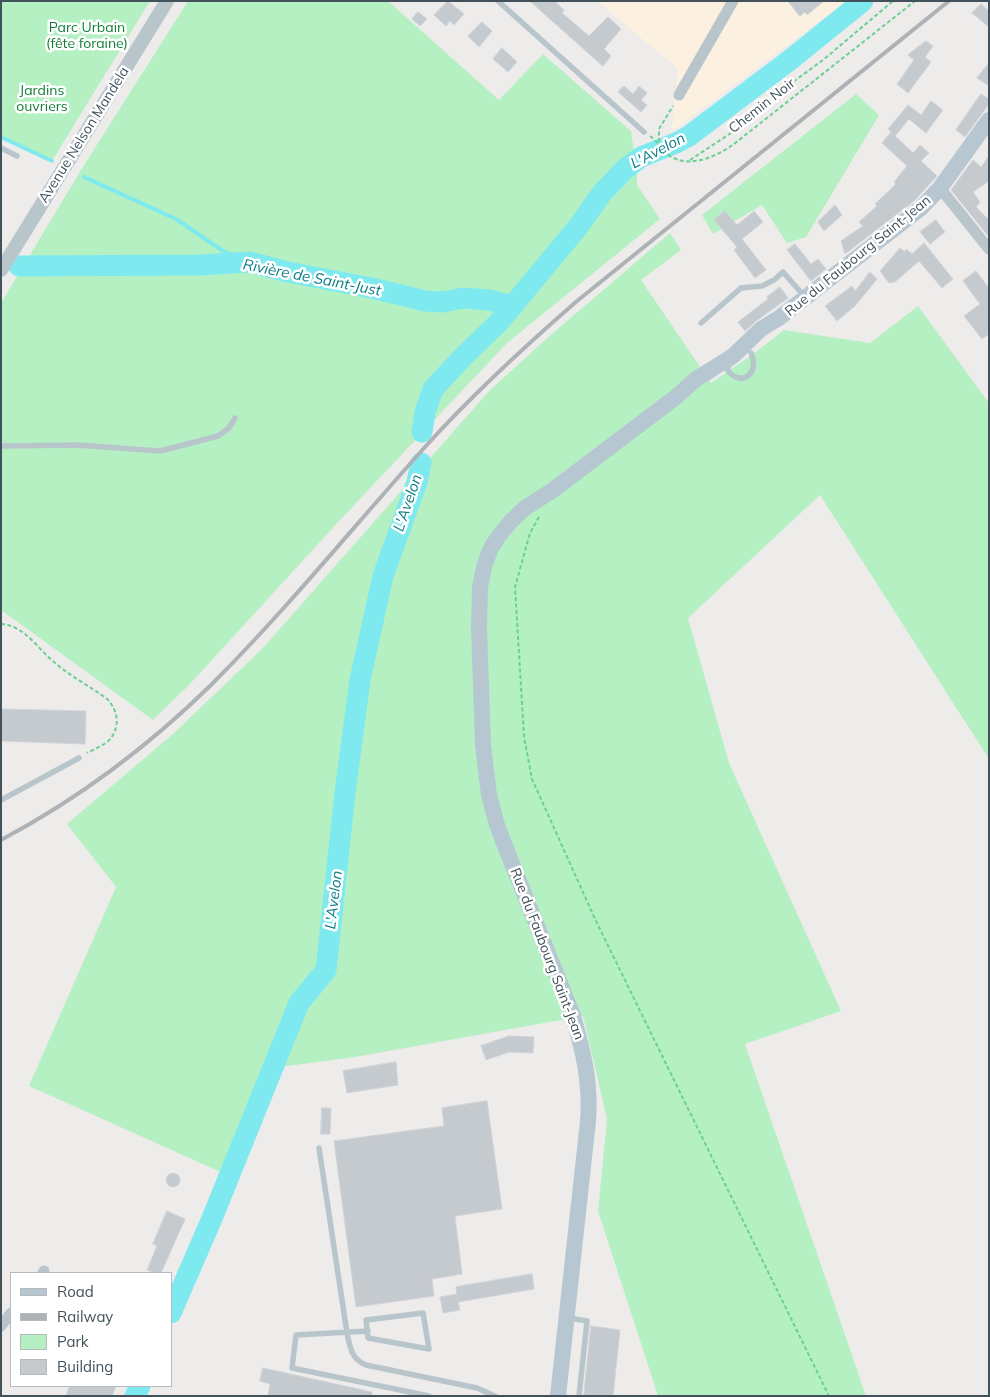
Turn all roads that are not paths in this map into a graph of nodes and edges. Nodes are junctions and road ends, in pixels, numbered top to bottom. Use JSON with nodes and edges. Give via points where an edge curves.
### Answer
{"nodes":[{"id":1,"x":167,"y":1,"type":"edge"},
{"id":2,"x":498,"y":1,"type":"edge"},
{"id":3,"x":733,"y":1,"type":"edge"},
{"id":4,"x":679,"y":95,"type":"road end"},
{"id":5,"x":989,"y":120,"type":"edge"},
{"id":6,"x":644,"y":132,"type":"dead end"},
{"id":7,"x":1,"y":148,"type":"edge"},
{"id":8,"x":17,"y":156,"type":"dead end"},
{"id":9,"x":940,"y":188,"type":"junction"},
{"id":10,"x":989,"y":249,"type":"edge"},
{"id":11,"x":1,"y":270,"type":"edge"},
{"id":12,"x":806,"y":298,"type":"junction"},
{"id":13,"x":780,"y":318,"type":"junction"},
{"id":14,"x":701,"y":323,"type":"dead end"},
{"id":15,"x":729,"y":364,"type":"junction"},
{"id":16,"x":235,"y":418,"type":"dead end"},
{"id":17,"x":1,"y":446,"type":"edge"},
{"id":18,"x":78,"y":758,"type":"road end"},
{"id":19,"x":1,"y":800,"type":"edge"},
{"id":20,"x":319,"y":1148,"type":"dead end"},
{"id":21,"x":10,"y":1314,"type":"edge"},
{"id":22,"x":567,"y":1318,"type":"junction"},
{"id":23,"x":1,"y":1326,"type":"edge"},
{"id":24,"x":368,"y":1331,"type":"junction"},
{"id":25,"x":347,"y":1333,"type":"junction"},
{"id":26,"x":429,"y":1396,"type":"edge"},
{"id":27,"x":495,"y":1396,"type":"edge"},
{"id":28,"x":558,"y":1396,"type":"edge"},
{"id":29,"x":579,"y":1396,"type":"edge"}],
"edges":[{"from":1,"to":11,"type":"street","name":"Avenue Nelson Mandela"},
{"from":2,"to":6,"type":"lane"},
{"from":3,"to":4,"type":"street"},
{"from":5,"to":9,"type":"main road","name":"Rue du Faubourg Saint-Jean"},
{"from":7,"to":8,"type":"lane"},
{"from":9,"to":10,"type":"street"},
{"from":9,"to":12,"type":"main road","name":"Rue du Faubourg Saint-Jean","via":[[916,213]]},
{"from":12,"to":13,"type":"main road","name":"Rue du Faubourg Saint-Jean"},
{"from":12,"to":14,"type":"lane","via":[[783,272],[762,286],[741,288]]},
{"from":13,"to":15,"type":"main road","name":"Rue du Faubourg Saint-Jean","via":[[761,329]]},
{"from":13,"to":15,"type":"main road","name":"Rue du Faubourg Saint-Jean","via":[[751,353]]},
{"from":15,"to":22,"type":"main road","name":"Rue du Faubourg Saint-Jean","via":[[703,374],[552,490],[503,546],[488,597],[482,694],[484,767],[494,815],[568,1003],[587,1071],[588,1121]]},
{"from":16,"to":17,"type":"lane","via":[[226,432],[218,436],[160,451],[77,445]]},
{"from":18,"to":19,"type":"lane"},
{"from":20,"to":25,"type":"lane"},
{"from":21,"to":23,"type":"street"},
{"from":22,"to":28,"type":"main road","name":"Rue du Faubourg Saint-Jean"},
{"from":22,"to":29,"type":"lane","via":[[587,1321]]},
{"from":24,"to":24,"type":"lane","via":[[368,1338],[429,1349],[423,1313],[366,1320]]},
{"from":24,"to":25,"type":"lane"},
{"from":25,"to":26,"type":"lane","via":[[296,1335],[292,1368]]},
{"from":25,"to":27,"type":"lane","via":[[350,1350],[360,1362],[478,1388]]}]}
